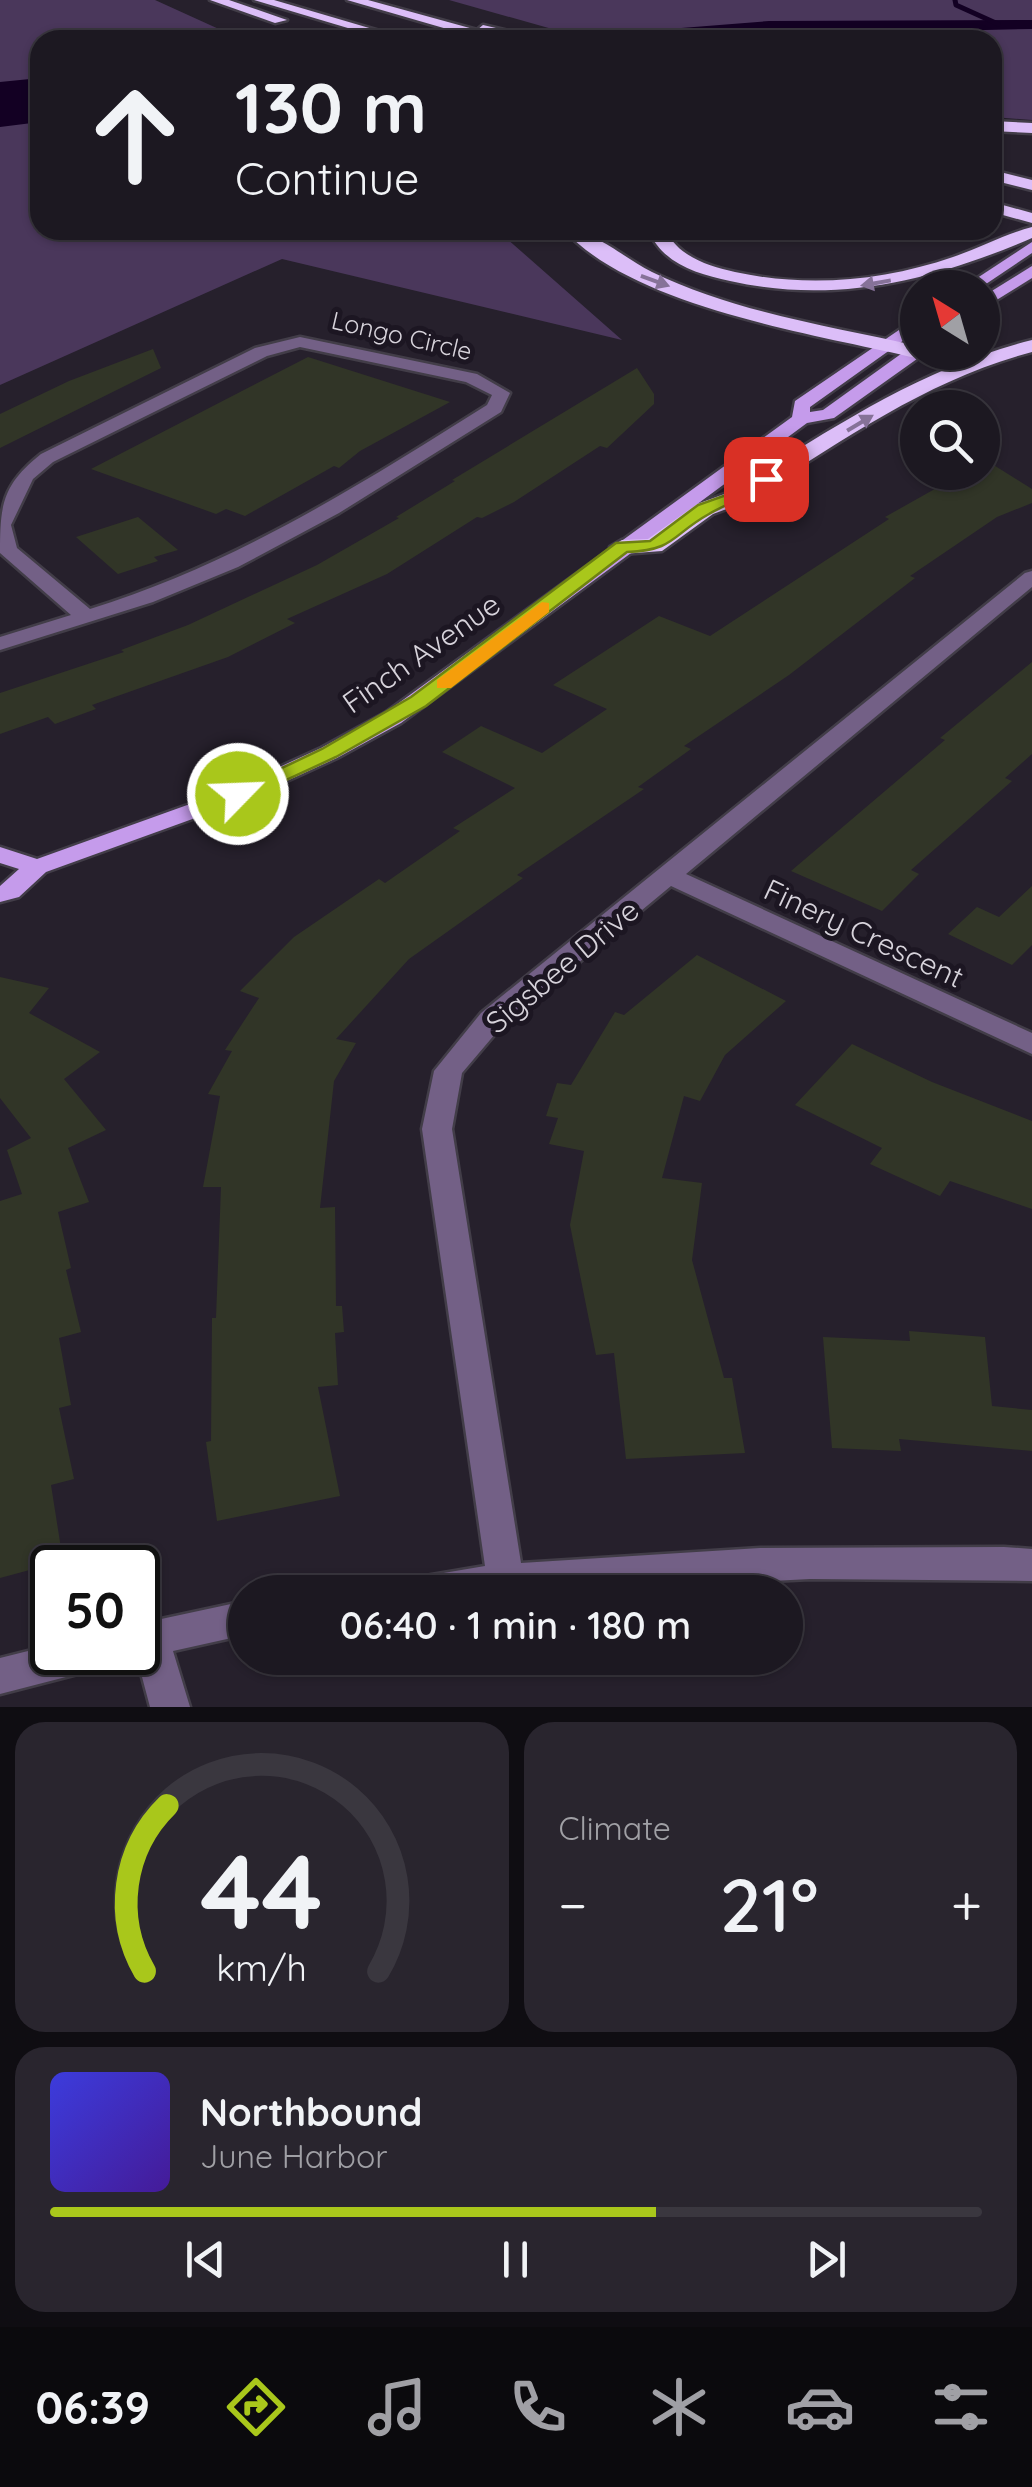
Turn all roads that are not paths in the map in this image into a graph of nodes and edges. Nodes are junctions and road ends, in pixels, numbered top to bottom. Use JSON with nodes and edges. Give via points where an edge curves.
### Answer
{"nodes":[{"id":1,"x":216,"y":0,"type":"edge"},
{"id":2,"x":260,"y":0,"type":"edge"},
{"id":3,"x":353,"y":0,"type":"edge"},
{"id":4,"x":450,"y":26,"type":"junction"},
{"id":5,"x":311,"y":30,"type":"edge"},
{"id":6,"x":367,"y":30,"type":"edge"},
{"id":7,"x":464,"y":30,"type":"edge"},
{"id":8,"x":496,"y":30,"type":"edge"},
{"id":9,"x":1002,"y":126,"type":"edge"},
{"id":10,"x":1032,"y":128,"type":"edge"},
{"id":11,"x":1002,"y":178,"type":"edge"},
{"id":12,"x":1032,"y":186,"type":"edge"},
{"id":13,"x":1002,"y":210,"type":"edge"},
{"id":14,"x":1032,"y":218,"type":"edge"},
{"id":15,"x":1002,"y":222,"type":"edge"},
{"id":16,"x":1032,"y":230,"type":"edge"},
{"id":17,"x":585,"y":240,"type":"edge"},
{"id":18,"x":660,"y":240,"type":"edge"},
{"id":19,"x":1028,"y":249,"type":"edge"},
{"id":20,"x":996,"y":270,"type":"edge"},
{"id":21,"x":1032,"y":271,"type":"edge"},
{"id":22,"x":1000,"y":292,"type":"edge"},
{"id":23,"x":900,"y":334,"type":"edge"},
{"id":24,"x":885,"y":344,"type":"junction"},
{"id":25,"x":1032,"y":346,"type":"edge"},
{"id":26,"x":900,"y":347,"type":"edge"},
{"id":27,"x":900,"y":362,"type":"edge"},
{"id":28,"x":801,"y":419,"type":"junction"},
{"id":29,"x":622,"y":547,"type":"junction"},
{"id":30,"x":1032,"y":577,"type":"edge"},
{"id":31,"x":85,"y":616,"type":"junction"},
{"id":32,"x":0,"y":644,"type":"edge"},
{"id":33,"x":0,"y":856,"type":"edge"},
{"id":34,"x":37,"y":867,"type":"junction"},
{"id":35,"x":670,"y":876,"type":"junction"},
{"id":36,"x":0,"y":894,"type":"edge"},
{"id":37,"x":1032,"y":1044,"type":"edge"},
{"id":38,"x":1032,"y":1565,"type":"edge"},
{"id":39,"x":504,"y":1575,"type":"edge"},
{"id":40,"x":548,"y":1575,"type":"edge"},
{"id":41,"x":228,"y":1622,"type":"edge"},
{"id":42,"x":160,"y":1637,"type":"edge"},
{"id":43,"x":30,"y":1668,"type":"edge"},
{"id":44,"x":158,"y":1675,"type":"edge"},
{"id":45,"x":0,"y":1676,"type":"edge"},
{"id":46,"x":170,"y":1707,"type":"edge"}],
"edges":[{"from":1,"to":5,"type":"highway"},
{"from":2,"to":6,"type":"highway"},
{"from":3,"to":4,"type":"highway"},
{"from":4,"to":7,"type":"highway"},
{"from":4,"to":8,"type":"highway"},
{"from":9,"to":10,"type":"highway"},
{"from":11,"to":12,"type":"highway"},
{"from":13,"to":14,"type":"highway"},
{"from":15,"to":16,"type":"highway"},
{"from":16,"to":18,"type":"highway","one_way":true,"via":[[929,273],[808,288],[707,270]]},
{"from":17,"to":24,"type":"highway","one_way":true,"via":[[610,261],[657,283]]},
{"from":19,"to":20,"type":"main road"},
{"from":21,"to":22,"type":"main road"},
{"from":23,"to":24,"type":"main road"},
{"from":24,"to":26,"type":"highway"},
{"from":24,"to":28,"type":"main road","via":[[801,405]]},
{"from":29,"to":25,"type":"highway","one_way":true,"via":[[654,546],[704,509],[736,498],[938,377]]},
{"from":27,"to":28,"type":"main road","via":[[828,414]]},
{"from":28,"to":29,"type":"main road","name":"Finch Avenue"},
{"from":29,"to":34,"type":"main road","name":"Finch Avenue","via":[[447,682],[367,733],[238,794]]},
{"from":30,"to":35,"type":"street","name":"Sigsbee Drive"},
{"from":31,"to":31,"type":"street","name":"Longo Circle","via":[[229,564],[305,524],[495,408],[501,393],[471,378],[300,342],[261,352],[47,458],[24,476],[0,525],[8,550]]},
{"from":31,"to":32,"type":"street","name":"Longo Circle"},
{"from":33,"to":34,"type":"main road"},
{"from":34,"to":36,"type":"main road","name":"Finch Avenue"},
{"from":35,"to":37,"type":"street","name":"Finery Crescent"},
{"from":35,"to":39,"type":"street","name":"Sigsbee Drive","via":[[491,1020],[448,1071],[436,1129]]},
{"from":38,"to":40,"type":"street","via":[[644,1566]]},
{"from":41,"to":42,"type":"street"},
{"from":43,"to":45,"type":"street"},
{"from":44,"to":46,"type":"street"}]}
